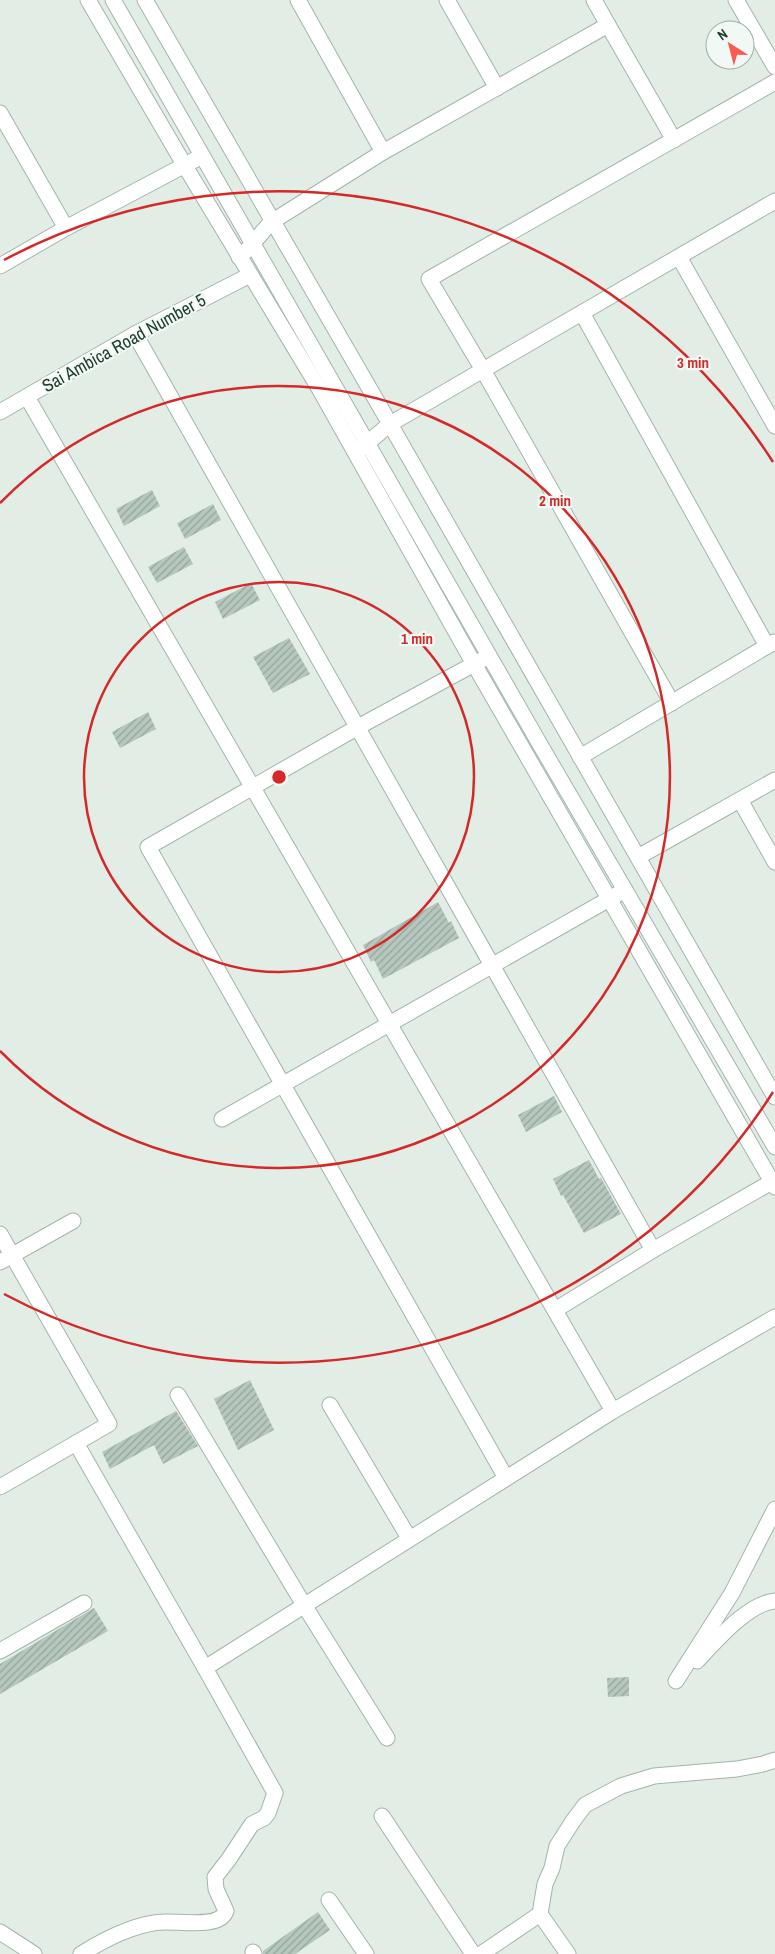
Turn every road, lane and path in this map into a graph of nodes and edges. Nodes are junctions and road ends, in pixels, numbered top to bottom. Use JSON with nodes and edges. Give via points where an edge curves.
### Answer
{"nodes":[{"id":1,"x":88,"y":0,"type":"edge"},
{"id":2,"x":113,"y":0,"type":"edge"},
{"id":3,"x":145,"y":0,"type":"edge"},
{"id":4,"x":298,"y":0,"type":"edge"},
{"id":5,"x":447,"y":0,"type":"edge"},
{"id":6,"x":594,"y":0,"type":"edge"},
{"id":7,"x":736,"y":0,"type":"edge"},
{"id":8,"x":608,"y":26,"type":"junction"},
{"id":9,"x":775,"y":67,"type":"edge"},
{"id":10,"x":775,"y":82,"type":"edge"},
{"id":11,"x":498,"y":88,"type":"junction"},
{"id":12,"x":0,"y":113,"type":"edge"},
{"id":13,"x":674,"y":140,"type":"junction"},
{"id":14,"x":382,"y":152,"type":"junction"},
{"id":15,"x":202,"y":156,"type":"junction"},
{"id":16,"x":184,"y":166,"type":"junction"},
{"id":17,"x":775,"y":201,"type":"edge"},
{"id":18,"x":273,"y":221,"type":"junction"},
{"id":19,"x":66,"y":228,"type":"junction"},
{"id":20,"x":253,"y":244,"type":"junction"},
{"id":21,"x":239,"y":257,"type":"junction"},
{"id":22,"x":679,"y":257,"type":"junction"},
{"id":23,"x":0,"y":266,"type":"edge"},
{"id":24,"x":250,"y":275,"type":"junction"},
{"id":25,"x":582,"y":312,"type":"junction"},
{"id":26,"x":135,"y":334,"type":"junction"},
{"id":27,"x":483,"y":370,"type":"junction"},
{"id":28,"x":27,"y":397,"type":"junction"},
{"id":29,"x":0,"y":412,"type":"edge"},
{"id":30,"x":390,"y":424,"type":"junction"},
{"id":31,"x":775,"y":426,"type":"edge"},
{"id":32,"x":368,"y":443,"type":"junction"},
{"id":33,"x":355,"y":454,"type":"junction"},
{"id":34,"x":771,"y":644,"type":"edge"},
{"id":35,"x":489,"y":656,"type":"junction"},
{"id":36,"x":474,"y":664,"type":"junction"},
{"id":37,"x":672,"y":703,"type":"junction"},
{"id":38,"x":358,"y":727,"type":"junction"},
{"id":39,"x":580,"y":757,"type":"junction"},
{"id":40,"x":775,"y":780,"type":"edge"},
{"id":41,"x":252,"y":788,"type":"junction"},
{"id":42,"x":740,"y":800,"type":"junction"},
{"id":43,"x":638,"y":858,"type":"junction"},
{"id":44,"x":775,"y":862,"type":"edge"},
{"id":45,"x":625,"y":890,"type":"junction"},
{"id":46,"x":610,"y":899,"type":"junction"},
{"id":47,"x":493,"y":966,"type":"junction"},
{"id":48,"x":389,"y":1024,"type":"junction"},
{"id":49,"x":283,"y":1084,"type":"junction"},
{"id":50,"x":775,"y":1097,"type":"edge"},
{"id":51,"x":222,"y":1118,"type":"dead end"},
{"id":52,"x":775,"y":1147,"type":"edge"},
{"id":53,"x":774,"y":1183,"type":"edge"},
{"id":54,"x":73,"y":1221,"type":"dead end"},
{"id":55,"x":0,"y":1234,"type":"edge"},
{"id":56,"x":653,"y":1250,"type":"junction"},
{"id":57,"x":6,"y":1259,"type":"edge"},
{"id":58,"x":555,"y":1310,"type":"junction"},
{"id":59,"x":775,"y":1317,"type":"edge"},
{"id":60,"x":178,"y":1395,"type":"dead end"},
{"id":61,"x":330,"y":1405,"type":"dead end"},
{"id":62,"x":613,"y":1411,"type":"junction"},
{"id":63,"x":76,"y":1443,"type":"junction"},
{"id":64,"x":506,"y":1478,"type":"junction"},
{"id":65,"x":0,"y":1486,"type":"edge"},
{"id":66,"x":775,"y":1509,"type":"edge"},
{"id":67,"x":409,"y":1538,"type":"junction"},
{"id":68,"x":775,"y":1601,"type":"edge"},
{"id":69,"x":84,"y":1603,"type":"dead end"},
{"id":70,"x":304,"y":1605,"type":"junction"},
{"id":71,"x":0,"y":1651,"type":"edge"},
{"id":72,"x":205,"y":1668,"type":"junction"},
{"id":73,"x":387,"y":1738,"type":"dead end"},
{"id":74,"x":775,"y":1760,"type":"edge"},
{"id":75,"x":382,"y":1816,"type":"dead end"},
{"id":76,"x":329,"y":1900,"type":"dead end"},
{"id":77,"x":540,"y":1914,"type":"junction"},
{"id":78,"x":0,"y":1932,"type":"edge"},
{"id":79,"x":34,"y":1954,"type":"edge"},
{"id":80,"x":81,"y":1954,"type":"edge"},
{"id":81,"x":366,"y":1954,"type":"edge"},
{"id":82,"x":473,"y":1954,"type":"edge"},
{"id":83,"x":481,"y":1954,"type":"edge"},
{"id":84,"x":568,"y":1954,"type":"edge"}],
"edges":[{"from":1,"to":16,"type":"street"},
{"from":2,"to":15,"type":"street"},
{"from":3,"to":18,"type":"street"},
{"from":4,"to":14,"type":"street"},
{"from":5,"to":11,"type":"street"},
{"from":6,"to":8,"type":"street"},
{"from":7,"to":9,"type":"street"},
{"from":8,"to":11,"type":"street"},
{"from":8,"to":13,"type":"street"},
{"from":10,"to":13,"type":"street"},
{"from":11,"to":14,"type":"street"},
{"from":12,"to":19,"type":"street"},
{"from":13,"to":27,"type":"street","via":[[429,279]]},
{"from":14,"to":18,"type":"street"},
{"from":15,"to":16,"type":"street"},
{"from":15,"to":20,"type":"street"},
{"from":16,"to":19,"type":"street"},
{"from":16,"to":21,"type":"street"},
{"from":17,"to":22,"type":"street"},
{"from":18,"to":20,"type":"street"},
{"from":18,"to":30,"type":"street"},
{"from":19,"to":23,"type":"street"},
{"from":20,"to":21,"type":"street"},
{"from":20,"to":32,"type":"street"},
{"from":21,"to":24,"type":"street"},
{"from":22,"to":25,"type":"street"},
{"from":22,"to":31,"type":"street"},
{"from":24,"to":26,"type":"street","name":"Sai Ambica Road Number 5"},
{"from":24,"to":33,"type":"street"},
{"from":25,"to":27,"type":"street"},
{"from":25,"to":34,"type":"street"},
{"from":26,"to":28,"type":"street","name":"Sai Ambica Road Number 5"},
{"from":26,"to":38,"type":"street"},
{"from":27,"to":30,"type":"street"},
{"from":27,"to":37,"type":"street"},
{"from":28,"to":29,"type":"street","name":"Sai Ambica Road Number 5"},
{"from":28,"to":41,"type":"street"},
{"from":30,"to":32,"type":"street"},
{"from":30,"to":39,"type":"street"},
{"from":32,"to":33,"type":"street"},
{"from":32,"to":35,"type":"street"},
{"from":33,"to":36,"type":"street"},
{"from":34,"to":37,"type":"street"},
{"from":35,"to":36,"type":"street"},
{"from":35,"to":45,"type":"street"},
{"from":36,"to":38,"type":"street"},
{"from":36,"to":46,"type":"street"},
{"from":37,"to":39,"type":"street"},
{"from":38,"to":41,"type":"street"},
{"from":38,"to":47,"type":"street"},
{"from":39,"to":43,"type":"street"},
{"from":40,"to":42,"type":"street"},
{"from":41,"to":48,"type":"street"},
{"from":41,"to":49,"type":"street","via":[[148,847]]},
{"from":42,"to":43,"type":"street"},
{"from":42,"to":44,"type":"street"},
{"from":43,"to":50,"type":"street"},
{"from":45,"to":46,"type":"street"},
{"from":45,"to":52,"type":"street"},
{"from":46,"to":47,"type":"street"},
{"from":46,"to":53,"type":"street"},
{"from":47,"to":48,"type":"street"},
{"from":47,"to":56,"type":"street"},
{"from":48,"to":49,"type":"street"},
{"from":48,"to":58,"type":"street"},
{"from":49,"to":51,"type":"street"},
{"from":49,"to":64,"type":"street"},
{"from":53,"to":56,"type":"street"},
{"from":54,"to":57,"type":"street"},
{"from":55,"to":57,"type":"street"},
{"from":56,"to":58,"type":"street"},
{"from":57,"to":63,"type":"street","via":[[109,1424]]},
{"from":58,"to":62,"type":"street"},
{"from":59,"to":62,"type":"street"},
{"from":60,"to":70,"type":"street"},
{"from":61,"to":67,"type":"street"},
{"from":62,"to":64,"type":"street"},
{"from":63,"to":65,"type":"street"},
{"from":63,"to":72,"type":"street"},
{"from":64,"to":67,"type":"street"},
{"from":66,"to":68,"type":"street","via":[[732,1594],[676,1681],[741,1616]]},
{"from":67,"to":70,"type":"street"},
{"from":69,"to":71,"type":"street"},
{"from":70,"to":72,"type":"street"},
{"from":70,"to":73,"type":"street"},
{"from":72,"to":80,"type":"street","via":[[275,1793],[268,1813],[252,1824],[215,1877],[225,1915],[201,1923],[142,1924]]},
{"from":74,"to":77,"type":"street","via":[[738,1769],[654,1776],[621,1786],[585,1805],[557,1846]]},
{"from":75,"to":82,"type":"street"},
{"from":76,"to":81,"type":"street"},
{"from":77,"to":83,"type":"street"},
{"from":77,"to":84,"type":"street"},
{"from":78,"to":79,"type":"street"}]}
